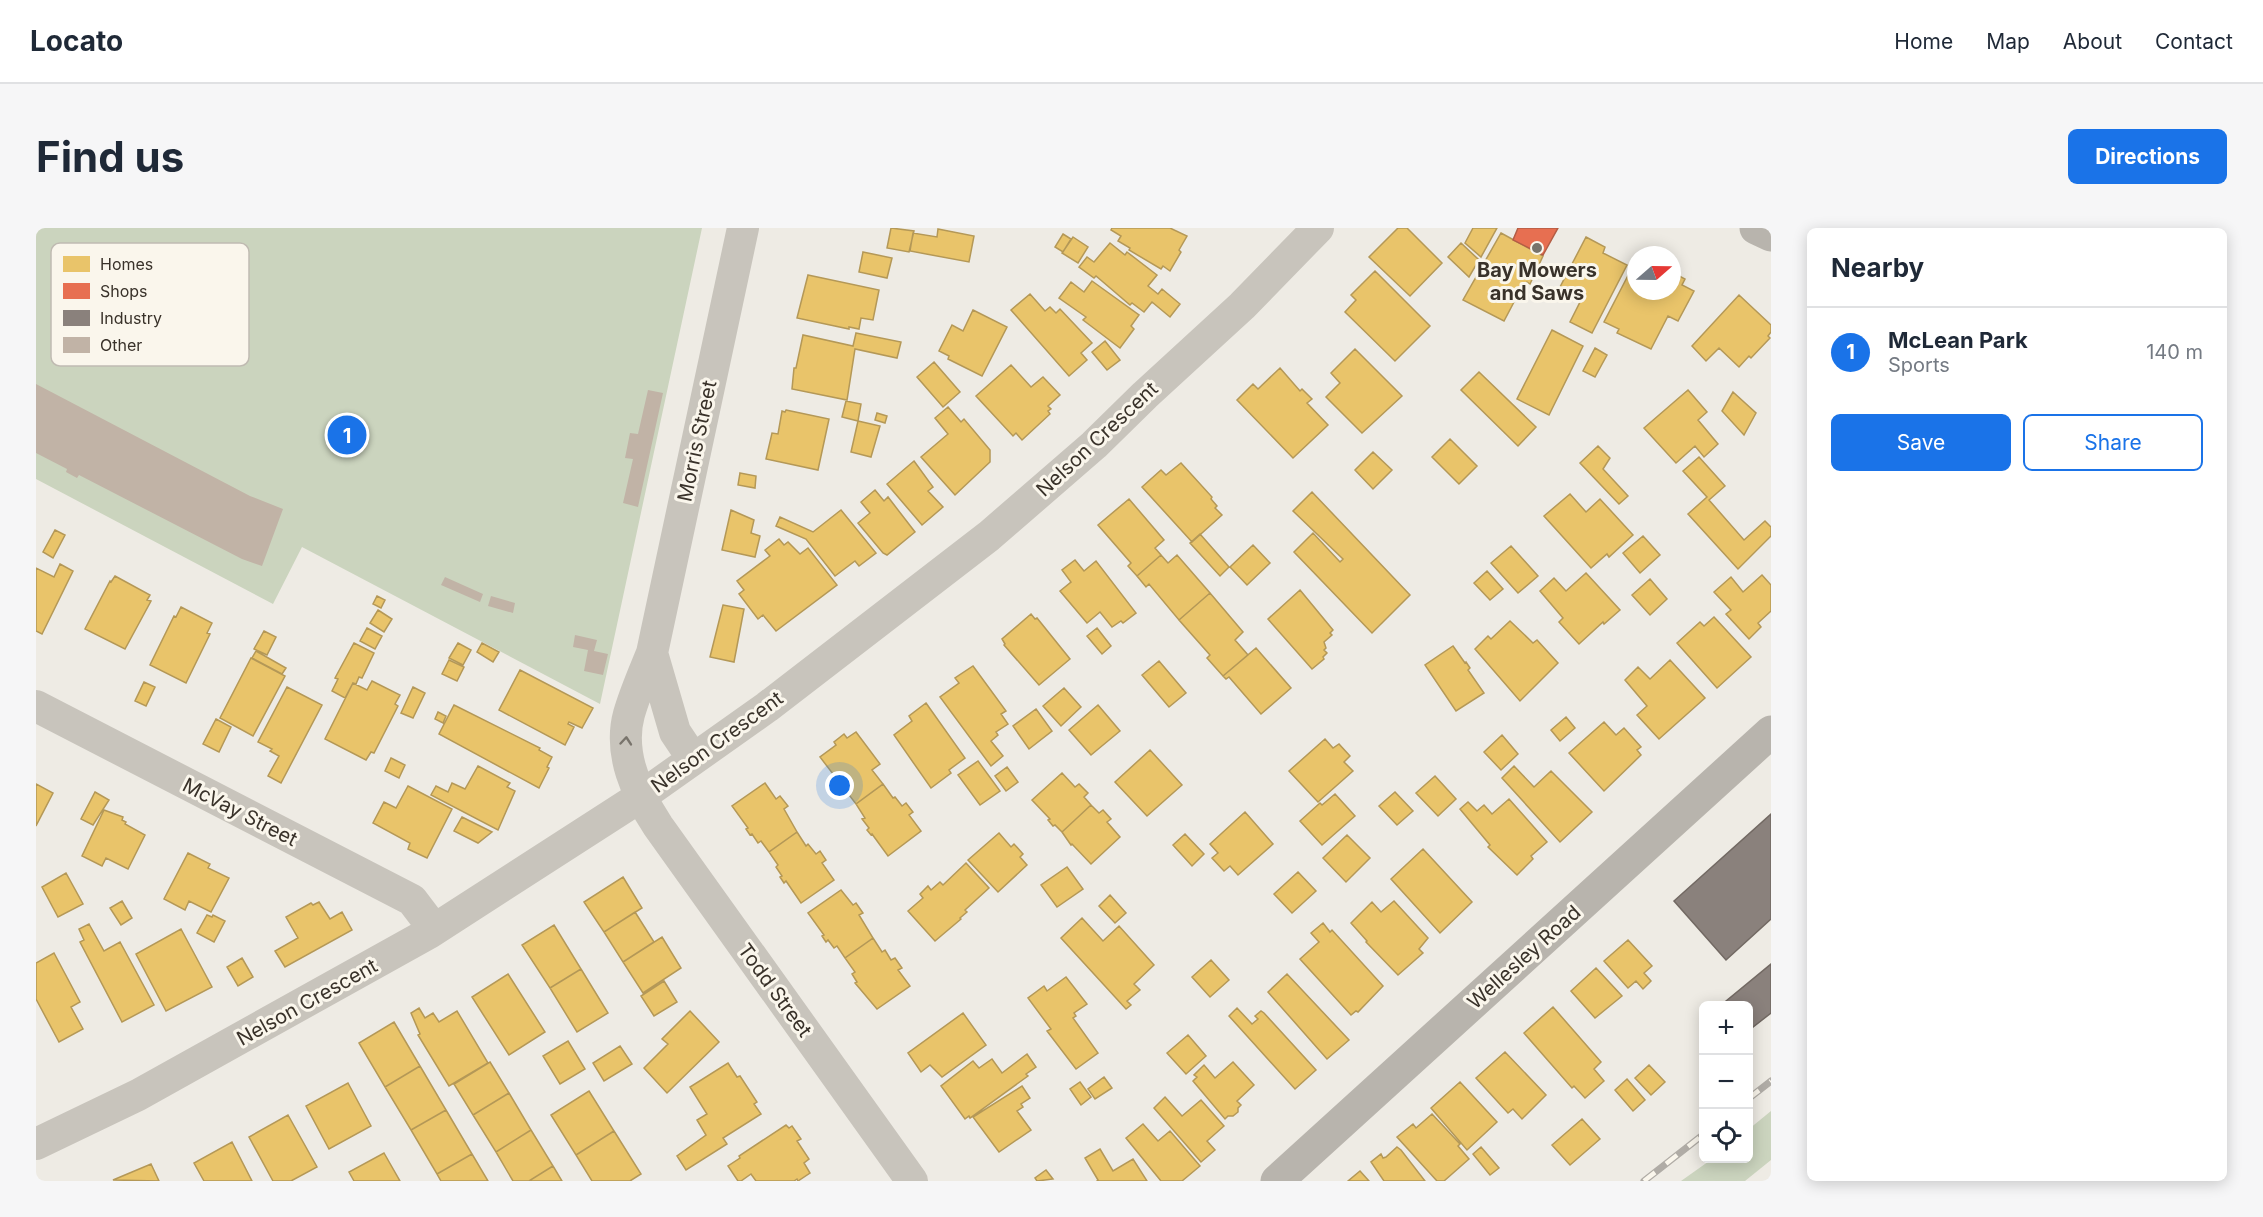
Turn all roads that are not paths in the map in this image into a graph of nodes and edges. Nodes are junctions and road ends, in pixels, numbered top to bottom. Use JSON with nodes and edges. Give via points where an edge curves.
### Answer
{"nodes":[{"id":1,"x":743,"y":228,"type":"edge"},
{"id":2,"x":1318,"y":228,"type":"edge"},
{"id":3,"x":1756,"y":228,"type":"edge"},
{"id":4,"x":1771,"y":235,"type":"edge"},
{"id":5,"x":652,"y":653,"type":"junction"},
{"id":6,"x":36,"y":706,"type":"edge"},
{"id":7,"x":1771,"y":732,"type":"edge"},
{"id":8,"x":693,"y":759,"type":"junction"},
{"id":9,"x":640,"y":797,"type":"junction"},
{"id":10,"x":434,"y":930,"type":"junction"},
{"id":11,"x":36,"y":1144,"type":"edge"},
{"id":12,"x":912,"y":1181,"type":"edge"},
{"id":13,"x":1277,"y":1181,"type":"edge"}],
"edges":[{"from":1,"to":5,"type":"street","name":"Morris Street"},
{"from":2,"to":8,"type":"street","name":"Nelson Crescent","via":[[1095,445],[989,536],[786,693]]},
{"from":3,"to":4,"type":"street"},
{"from":5,"to":8,"type":"street","name":"Morris Street","via":[[675,732]]},
{"from":9,"to":5,"type":"street","name":"Morris Street","one_way":true,"via":[[625,751],[629,716]]},
{"from":6,"to":10,"type":"street","name":"McVay Street","via":[[412,900]]},
{"from":7,"to":13,"type":"street","name":"Wellesley Road"},
{"from":8,"to":9,"type":"street","name":"Nelson Crescent"},
{"from":9,"to":10,"type":"street","name":"Nelson Crescent"},
{"from":9,"to":12,"type":"street","name":"Todd Street"},
{"from":10,"to":11,"type":"street","name":"Nelson Crescent","via":[[138,1095]]}]}
